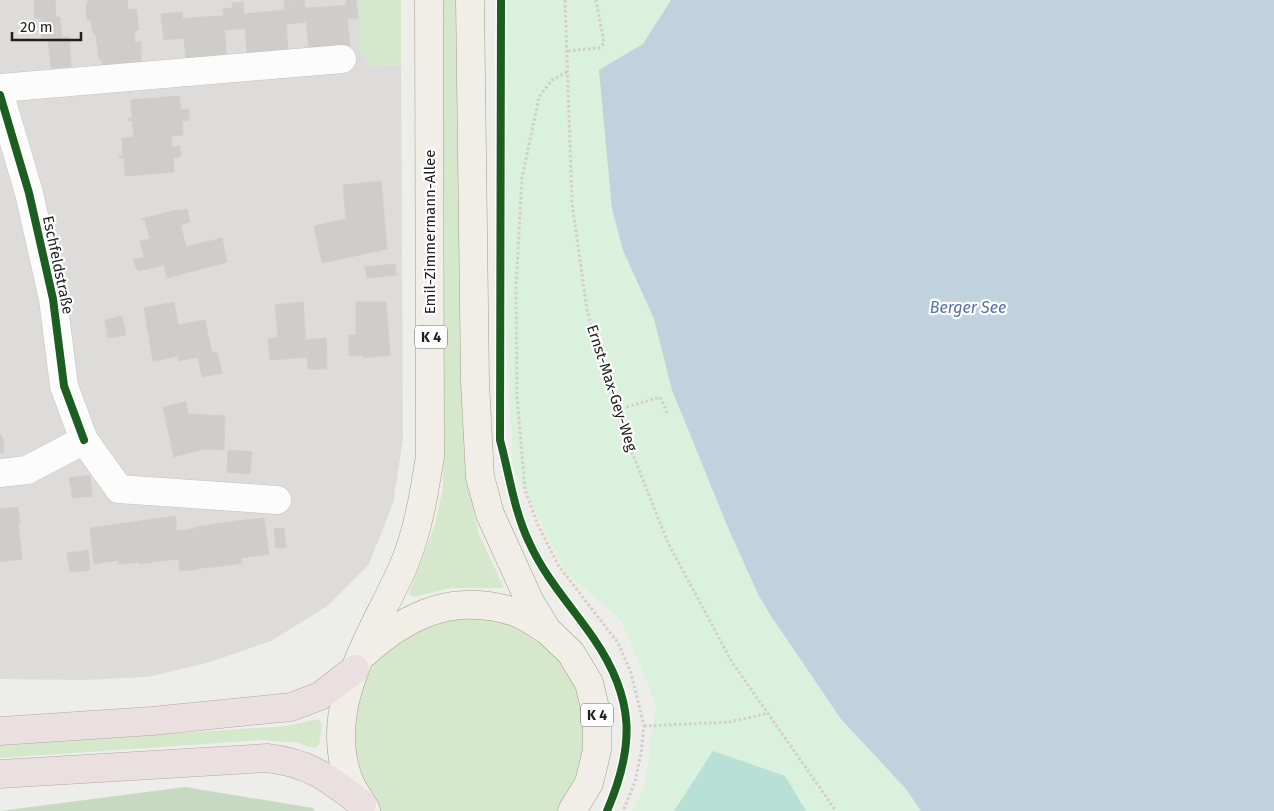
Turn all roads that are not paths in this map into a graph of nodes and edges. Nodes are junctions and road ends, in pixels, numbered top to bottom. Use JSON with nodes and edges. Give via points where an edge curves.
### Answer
{"nodes":[{"id":1,"x":429,"y":0,"type":"edge"},
{"id":2,"x":470,"y":0,"type":"edge"},
{"id":3,"x":342,"y":59,"type":"dead end"},
{"id":4,"x":0,"y":88,"type":"edge"},
{"id":5,"x":0,"y":95,"type":"edge"},
{"id":6,"x":84,"y":440,"type":"junction"},
{"id":7,"x":0,"y":473,"type":"edge"},
{"id":8,"x":277,"y":500,"type":"dead end"},
{"id":9,"x":547,"y":630,"type":"junction"},
{"id":10,"x":357,"y":664,"type":"junction"},
{"id":11,"x":0,"y":731,"type":"edge"},
{"id":12,"x":0,"y":774,"type":"edge"},
{"id":13,"x":364,"y":807,"type":"edge"},
{"id":14,"x":572,"y":811,"type":"edge"}],
"edges":[{"from":1,"to":10,"type":"main road","name":"Emil-Zimmermann-Allee","number":"K 4","via":[[430,456],[422,506],[404,565]]},
{"from":2,"to":9,"type":"main road","number":"K 4","via":[[475,382],[480,477],[508,559]]},
{"from":3,"to":4,"type":"street"},
{"from":5,"to":6,"type":"street","name":"Eschfeldstraße","via":[[29,193],[53,299],[64,386]]},
{"from":6,"to":7,"type":"street","via":[[27,470]]},
{"from":6,"to":8,"type":"street","name":"Eschfeldstraße","via":[[118,489]]},
{"from":9,"to":10,"type":"main road","number":"K 4","via":[[517,612],[483,604],[448,606],[415,616],[386,635]]},
{"from":9,"to":14,"type":"main road","number":"K 4","via":[[571,653],[588,683],[598,716],[595,758],[589,783]]},
{"from":10,"to":11,"type":"highway","via":[[320,696],[291,707],[152,721]]},
{"from":10,"to":13,"type":"main road","name":"Emil-Zimmermann-Allee","number":"K 4","via":[[341,719],[342,752],[350,783]]},
{"from":12,"to":13,"type":"highway","via":[[266,758],[303,765],[321,774]]}]}
